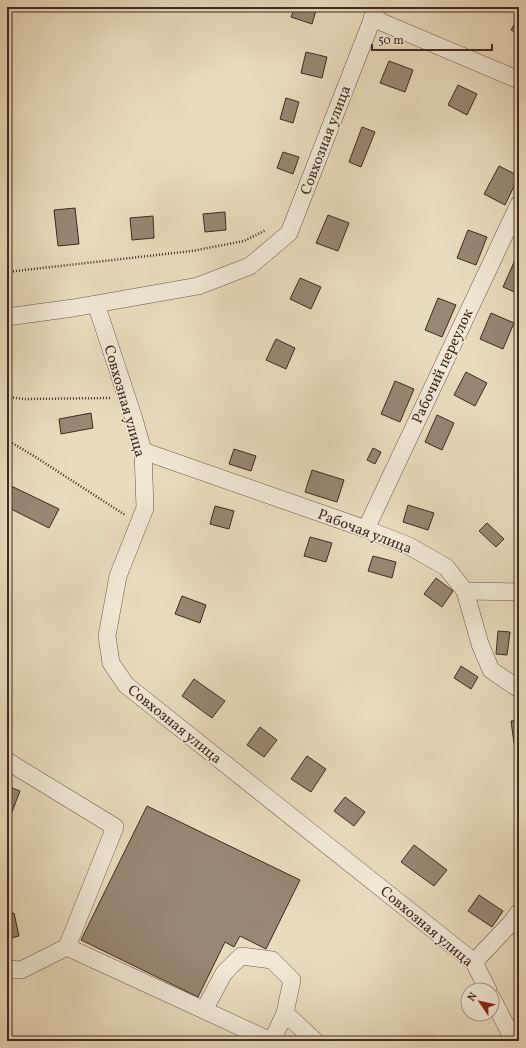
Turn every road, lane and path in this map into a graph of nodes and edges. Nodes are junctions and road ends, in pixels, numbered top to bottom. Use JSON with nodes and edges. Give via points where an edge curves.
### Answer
{"nodes":[{"id":1,"x":375,"y":13,"type":"edge"},
{"id":2,"x":519,"y":80,"type":"edge"},
{"id":3,"x":519,"y":204,"type":"edge"},
{"id":4,"x":271,"y":227,"type":"dead end"},
{"id":5,"x":7,"y":272,"type":"edge"},
{"id":6,"x":96,"y":304,"type":"junction"},
{"id":7,"x":7,"y":318,"type":"edge"},
{"id":8,"x":7,"y":397,"type":"edge"},
{"id":9,"x":127,"y":398,"type":"junction"},
{"id":10,"x":7,"y":440,"type":"edge"},
{"id":11,"x":143,"y":451,"type":"junction"},
{"id":12,"x":137,"y":528,"type":"junction"},
{"id":13,"x":366,"y":529,"type":"junction"},
{"id":14,"x":465,"y":591,"type":"junction"},
{"id":15,"x":519,"y":592,"type":"edge"},
{"id":16,"x":519,"y":689,"type":"edge"},
{"id":17,"x":7,"y":761,"type":"edge"},
{"id":18,"x":519,"y":912,"type":"edge"},
{"id":19,"x":67,"y":947,"type":"junction"},
{"id":20,"x":474,"y":962,"type":"junction"},
{"id":21,"x":7,"y":969,"type":"edge"},
{"id":22,"x":484,"y":982,"type":"edge"},
{"id":23,"x":204,"y":1010,"type":"junction"},
{"id":24,"x":285,"y":1012,"type":"junction"},
{"id":25,"x":500,"y":1014,"type":"edge"},
{"id":26,"x":272,"y":1041,"type":"edge"},
{"id":27,"x":315,"y":1041,"type":"edge"},
{"id":28,"x":514,"y":1041,"type":"edge"}],
"edges":[{"from":1,"to":2,"type":"street"},
{"from":1,"to":6,"type":"street","name":"Совхозная улица","via":[[289,233],[250,266],[198,286]]},
{"from":3,"to":13,"type":"street","name":"Рабочий переулок"},
{"from":4,"to":5,"type":"path","via":[[244,241],[192,251]]},
{"from":6,"to":7,"type":"street","name":"Совхозная улица"},
{"from":6,"to":9,"type":"street","name":"Совхозная улица"},
{"from":8,"to":9,"type":"path"},
{"from":9,"to":11,"type":"street","name":"Совхозная улица"},
{"from":10,"to":12,"type":"path","via":[[125,515]]},
{"from":11,"to":12,"type":"street","name":"Совхозная улица","via":[[145,508]]},
{"from":11,"to":13,"type":"street","name":"Рабочая улица"},
{"from":12,"to":20,"type":"street","name":"Совхозная улица","via":[[118,576],[107,636],[111,663],[126,685]]},
{"from":13,"to":14,"type":"street","name":"Рабочая улица","via":[[409,546],[446,567]]},
{"from":14,"to":15,"type":"street"},
{"from":14,"to":16,"type":"street","name":"Рабочая улица","via":[[480,644],[491,670]]},
{"from":17,"to":19,"type":"street","via":[[115,827]]},
{"from":18,"to":20,"type":"street"},
{"from":19,"to":21,"type":"street","via":[[21,970]]},
{"from":19,"to":23,"type":"street"},
{"from":20,"to":22,"type":"street","name":"Совхозная улица"},
{"from":23,"to":24,"type":"street","via":[[224,973],[241,956],[272,960],[292,980]]},
{"from":23,"to":26,"type":"street"},
{"from":24,"to":26,"type":"street"},
{"from":24,"to":27,"type":"street"},
{"from":25,"to":28,"type":"street"}]}
